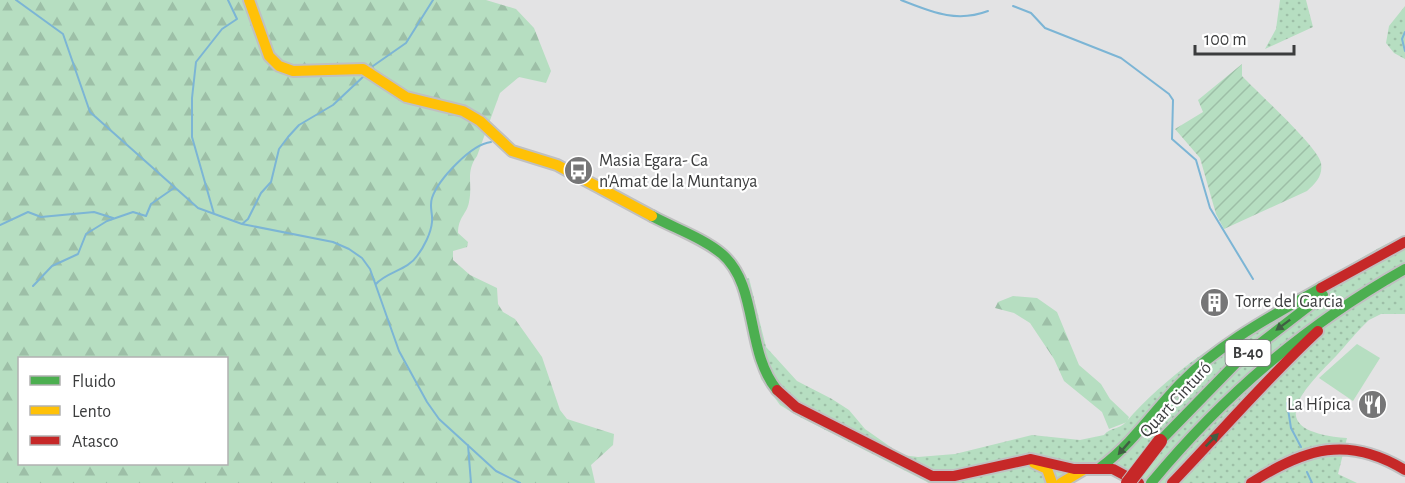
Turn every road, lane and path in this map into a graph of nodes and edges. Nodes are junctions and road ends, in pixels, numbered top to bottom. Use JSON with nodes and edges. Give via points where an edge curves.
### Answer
{"nodes":[{"id":1,"x":249,"y":0,"type":"edge"},
{"id":2,"x":1405,"y":242,"type":"edge"},
{"id":3,"x":1405,"y":247,"type":"edge"},
{"id":4,"x":1382,"y":257,"type":"junction"},
{"id":5,"x":1399,"y":274,"type":"edge"},
{"id":6,"x":1346,"y":277,"type":"junction"},
{"id":7,"x":1359,"y":297,"type":"junction"},
{"id":8,"x":1019,"y":462,"type":"junction"},
{"id":9,"x":1101,"y":467,"type":"junction"},
{"id":10,"x":1086,"y":469,"type":"junction"},
{"id":11,"x":1405,"y":470,"type":"edge"},
{"id":12,"x":1053,"y":483,"type":"edge"},
{"id":13,"x":1061,"y":483,"type":"edge"},
{"id":14,"x":1128,"y":483,"type":"edge"},
{"id":15,"x":1139,"y":483,"type":"edge"},
{"id":16,"x":1151,"y":483,"type":"edge"},
{"id":17,"x":1172,"y":483,"type":"edge"},
{"id":18,"x":1251,"y":483,"type":"edge"}],
"edges":[{"from":1,"to":8,"type":"main road","via":[[265,47],[279,66],[293,71],[363,69],[406,97],[463,111],[480,121],[512,151],[573,173],[721,253],[741,280],[767,379],[790,404],[932,476],[954,476]]},
{"from":2,"to":4,"type":"main road"},
{"from":3,"to":4,"type":"main road","name":"Quart Cinturó","number":"B-40"},
{"from":4,"to":6,"type":"main road","name":"Quart Cinturó","number":"B-40"},
{"from":5,"to":7,"type":"main road","name":"Quart Cinturó","number":"B-40"},
{"from":6,"to":9,"type":"main road","one_way":true,"via":[[1270,316],[1200,365],[1153,413],[1124,450]]},
{"from":6,"to":14,"type":"main road","name":"Quart Cinturó","number":"B-40","one_way":true,"bridge":true,"via":[[1240,359],[1160,441]]},
{"from":7,"to":16,"type":"main road","name":"Quart Cinturó","number":"B-40","via":[[1313,324],[1260,366],[1217,406]]},
{"from":17,"to":7,"type":"main road","one_way":true,"via":[[1311,336]]},
{"from":8,"to":10,"type":"main road","via":[[1031,459]]},
{"from":8,"to":12,"type":"main road","via":[[1041,465]]},
{"from":9,"to":10,"type":"main road"},
{"from":9,"to":15,"type":"main road","via":[[1119,471]]},
{"from":10,"to":13,"type":"main road"},
{"from":11,"to":18,"type":"main road","via":[[1372,452],[1334,447],[1299,458]]}]}
